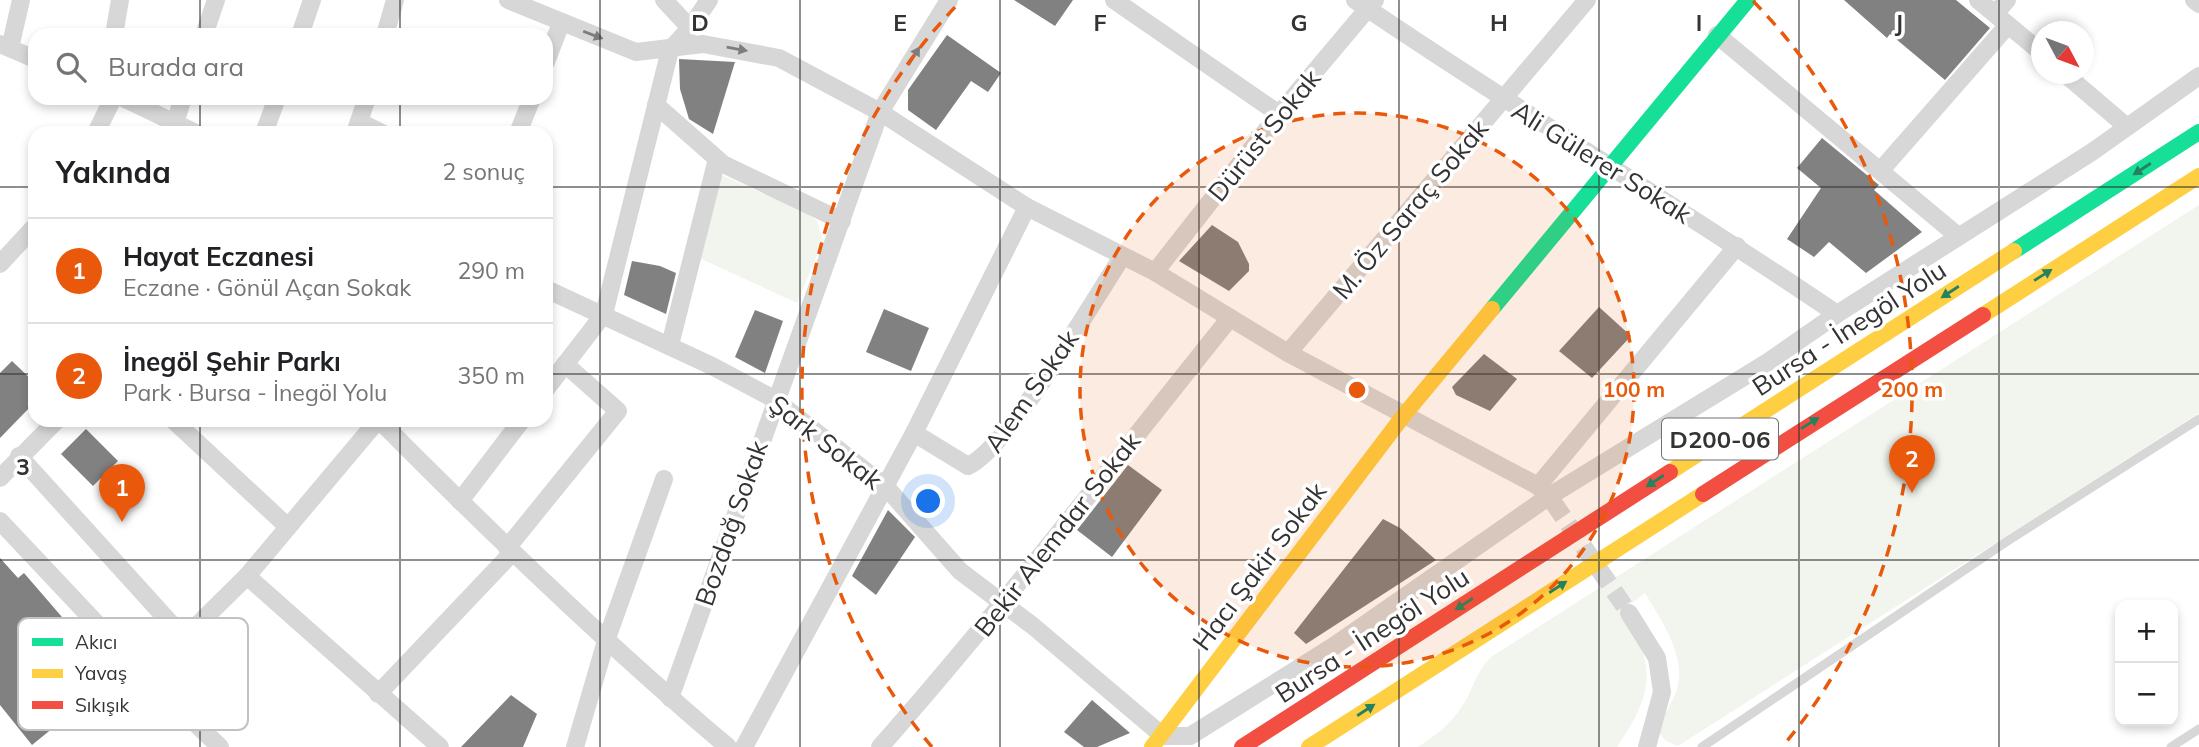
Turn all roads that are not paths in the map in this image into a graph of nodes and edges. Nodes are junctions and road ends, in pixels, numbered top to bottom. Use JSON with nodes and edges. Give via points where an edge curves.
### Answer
{"nodes":[{"id":1,"x":21,"y":0,"type":"edge"},
{"id":2,"x":120,"y":0,"type":"edge"},
{"id":3,"x":216,"y":0,"type":"edge"},
{"id":4,"x":312,"y":0,"type":"edge"},
{"id":5,"x":395,"y":0,"type":"edge"},
{"id":6,"x":508,"y":0,"type":"edge"},
{"id":7,"x":664,"y":0,"type":"edge"},
{"id":8,"x":709,"y":0,"type":"edge"},
{"id":9,"x":949,"y":0,"type":"edge"},
{"id":10,"x":1114,"y":0,"type":"edge"},
{"id":11,"x":1587,"y":0,"type":"edge"},
{"id":12,"x":1748,"y":0,"type":"edge"},
{"id":13,"x":1978,"y":0,"type":"edge"},
{"id":14,"x":2007,"y":0,"type":"edge"},
{"id":15,"x":2194,"y":0,"type":"edge"},
{"id":16,"x":1366,"y":3,"type":"edge"},
{"id":17,"x":2199,"y":4,"type":"edge"},
{"id":18,"x":2002,"y":19,"type":"junction"},
{"id":19,"x":561,"y":23,"type":"junction"},
{"id":20,"x":115,"y":28,"type":"edge"},
{"id":21,"x":206,"y":28,"type":"edge"},
{"id":22,"x":302,"y":28,"type":"edge"},
{"id":23,"x":387,"y":28,"type":"edge"},
{"id":24,"x":690,"y":28,"type":"junction"},
{"id":25,"x":1717,"y":35,"type":"junction"},
{"id":26,"x":553,"y":44,"type":"edge"},
{"id":27,"x":2031,"y":44,"type":"edge"},
{"id":28,"x":5,"y":46,"type":"edge"},
{"id":29,"x":670,"y":50,"type":"junction"},
{"id":30,"x":28,"y":56,"type":"edge"},
{"id":31,"x":2199,"y":76,"type":"edge"},
{"id":32,"x":2077,"y":84,"type":"edge"},
{"id":33,"x":1502,"y":100,"type":"junction"},
{"id":34,"x":110,"y":105,"type":"edge"},
{"id":35,"x":138,"y":105,"type":"edge"},
{"id":36,"x":181,"y":105,"type":"edge"},
{"id":37,"x":274,"y":105,"type":"edge"},
{"id":38,"x":365,"y":105,"type":"edge"},
{"id":39,"x":529,"y":105,"type":"edge"},
{"id":40,"x":656,"y":105,"type":"junction"},
{"id":41,"x":880,"y":111,"type":"junction"},
{"id":42,"x":1279,"y":114,"type":"junction"},
{"id":43,"x":175,"y":123,"type":"junction"},
{"id":44,"x":99,"y":126,"type":"edge"},
{"id":45,"x":181,"y":126,"type":"edge"},
{"id":46,"x":267,"y":126,"type":"edge"},
{"id":47,"x":359,"y":126,"type":"edge"},
{"id":48,"x":521,"y":126,"type":"edge"},
{"id":49,"x":2126,"y":126,"type":"junction"},
{"id":50,"x":2199,"y":132,"type":"edge"},
{"id":51,"x":717,"y":159,"type":"junction"},
{"id":52,"x":1611,"y":166,"type":"junction"},
{"id":53,"x":1881,"y":170,"type":"junction"},
{"id":54,"x":2199,"y":176,"type":"edge"},
{"id":55,"x":1027,"y":207,"type":"junction"},
{"id":56,"x":842,"y":221,"type":"junction"},
{"id":57,"x":28,"y":234,"type":"edge"},
{"id":58,"x":1958,"y":236,"type":"junction"},
{"id":59,"x":1737,"y":246,"type":"junction"},
{"id":60,"x":1122,"y":257,"type":"junction"},
{"id":61,"x":0,"y":264,"type":"edge"},
{"id":62,"x":1155,"y":272,"type":"junction"},
{"id":63,"x":553,"y":292,"type":"edge"},
{"id":64,"x":604,"y":314,"type":"junction"},
{"id":65,"x":1837,"y":314,"type":"junction"},
{"id":66,"x":1230,"y":318,"type":"junction"},
{"id":67,"x":670,"y":345,"type":"junction"},
{"id":68,"x":1288,"y":354,"type":"junction"},
{"id":69,"x":565,"y":364,"type":"junction"},
{"id":70,"x":553,"y":380,"type":"edge"},
{"id":71,"x":775,"y":399,"type":"junction"},
{"id":72,"x":1404,"y":415,"type":"junction"},
{"id":73,"x":2199,"y":419,"type":"edge"},
{"id":74,"x":50,"y":427,"type":"edge"},
{"id":75,"x":181,"y":427,"type":"edge"},
{"id":76,"x":373,"y":427,"type":"edge"},
{"id":77,"x":386,"y":427,"type":"edge"},
{"id":78,"x":517,"y":427,"type":"edge"},
{"id":79,"x":914,"y":433,"type":"junction"},
{"id":80,"x":19,"y":456,"type":"junction"},
{"id":81,"x":0,"y":478,"type":"edge"},
{"id":82,"x":664,"y":479,"type":"dead end"},
{"id":83,"x":886,"y":487,"type":"junction"},
{"id":84,"x":1546,"y":495,"type":"junction"},
{"id":85,"x":460,"y":501,"type":"junction"},
{"id":86,"x":0,"y":521,"type":"edge"},
{"id":87,"x":288,"y":527,"type":"junction"},
{"id":88,"x":509,"y":551,"type":"junction"},
{"id":89,"x":247,"y":576,"type":"junction"},
{"id":90,"x":1000,"y":602,"type":"junction"},
{"id":91,"x":1629,"y":613,"type":"tunnel mouth"},
{"id":92,"x":91,"y":618,"type":"edge"},
{"id":93,"x":166,"y":618,"type":"edge"},
{"id":94,"x":204,"y":618,"type":"edge"},
{"id":95,"x":606,"y":641,"type":"junction"},
{"id":96,"x":378,"y":694,"type":"junction"},
{"id":97,"x":670,"y":698,"type":"junction"},
{"id":98,"x":2199,"y":729,"type":"edge"},
{"id":99,"x":195,"y":730,"type":"edge"},
{"id":100,"x":1157,"y":741,"type":"edge"},
{"id":101,"x":207,"y":743,"type":"edge"},
{"id":102,"x":440,"y":747,"type":"edge"},
{"id":103,"x":575,"y":747,"type":"edge"},
{"id":104,"x":728,"y":747,"type":"edge"},
{"id":105,"x":744,"y":747,"type":"edge"},
{"id":106,"x":880,"y":747,"type":"edge"},
{"id":107,"x":1242,"y":747,"type":"edge"},
{"id":108,"x":1309,"y":747,"type":"edge"},
{"id":109,"x":1647,"y":747,"type":"edge"},
{"id":110,"x":1702,"y":747,"type":"edge"},
{"id":111,"x":2171,"y":747,"type":"edge"}],
"edges":[{"from":1,"to":28,"type":"street"},
{"from":2,"to":20,"type":"street"},
{"from":3,"to":21,"type":"street"},
{"from":4,"to":22,"type":"street"},
{"from":5,"to":23,"type":"street"},
{"from":6,"to":19,"type":"street"},
{"from":7,"to":24,"type":"street"},
{"from":8,"to":24,"type":"street"},
{"from":41,"to":9,"type":"street","name":"Bozdağ Sokak","one_way":true},
{"from":10,"to":42,"type":"street"},
{"from":11,"to":33,"type":"street","name":"M. Öz Saraç Sokak"},
{"from":12,"to":25,"type":"main road","name":"Hacı Şakir Sokak"},
{"from":13,"to":18,"type":"street"},
{"from":14,"to":18,"type":"street"},
{"from":15,"to":17,"type":"street"},
{"from":16,"to":33,"type":"street","name":"Ali Gülerer Sokak"},
{"from":16,"to":42,"type":"street","name":"Dürüst Sokak"},
{"from":18,"to":27,"type":"street"},
{"from":18,"to":53,"type":"street"},
{"from":19,"to":26,"type":"street"},
{"from":19,"to":29,"type":"street","one_way":true,"via":[[636,52]]},
{"from":24,"to":29,"type":"street"},
{"from":25,"to":52,"type":"main road","name":"Hacı Şakir Sokak"},
{"from":25,"to":53,"type":"street"},
{"from":28,"to":30,"type":"street"},
{"from":29,"to":40,"type":"street"},
{"from":29,"to":41,"type":"street","one_way":true,"via":[[702,44],[779,58]]},
{"from":31,"to":49,"type":"street"},
{"from":32,"to":49,"type":"street"},
{"from":33,"to":52,"type":"street","name":"Ali Gülerer Sokak"},
{"from":33,"to":68,"type":"street","name":"M. Öz Saraç Sokak"},
{"from":34,"to":44,"type":"street"},
{"from":35,"to":43,"type":"street"},
{"from":36,"to":43,"type":"street"},
{"from":37,"to":46,"type":"street"},
{"from":38,"to":47,"type":"street"},
{"from":39,"to":48,"type":"street"},
{"from":40,"to":51,"type":"street"},
{"from":40,"to":64,"type":"street"},
{"from":41,"to":55,"type":"street"},
{"from":41,"to":56,"type":"street","name":"Bozdağ Sokak"},
{"from":42,"to":62,"type":"street","name":"Dürüst Sokak"},
{"from":43,"to":45,"type":"street"},
{"from":49,"to":58,"type":"street"},
{"from":50,"to":107,"type":"main road","name":"Bursa - İnegöl Yolu","number":"D200-06","one_way":true},
{"from":51,"to":56,"type":"street"},
{"from":51,"to":67,"type":"street"},
{"from":52,"to":59,"type":"street","name":"Ali Gülerer Sokak"},
{"from":52,"to":72,"type":"main road","name":"Hacı Şakir Sokak"},
{"from":53,"to":58,"type":"street"},
{"from":108,"to":54,"type":"main road","number":"D200-06","one_way":true},
{"from":55,"to":60,"type":"street"},
{"from":55,"to":79,"type":"street"},
{"from":56,"to":71,"type":"street","name":"Bozdağ Sokak"},
{"from":57,"to":61,"type":"street"},
{"from":58,"to":65,"type":"street"},
{"from":59,"to":65,"type":"street","name":"Ali Gülerer Sokak"},
{"from":59,"to":84,"type":"street"},
{"from":60,"to":62,"type":"street"},
{"from":60,"to":79,"type":"street","name":"Alem Sokak","via":[[1026,404],[982,460],[968,466]]},
{"from":62,"to":66,"type":"street"},
{"from":63,"to":64,"type":"street","name":"Şark Sokak"},
{"from":64,"to":67,"type":"street","name":"Şark Sokak"},
{"from":64,"to":69,"type":"street"},
{"from":65,"to":84,"type":"street","via":[[1768,362]]},
{"from":66,"to":68,"type":"street"},
{"from":66,"to":90,"type":"street","name":"Bekir Alemdar Sokak"},
{"from":67,"to":71,"type":"street","name":"Şark Sokak"},
{"from":68,"to":72,"type":"street"},
{"from":69,"to":70,"type":"street"},
{"from":69,"to":88,"type":"street","via":[[618,411]]},
{"from":71,"to":83,"type":"street","name":"Şark Sokak"},
{"from":71,"to":97,"type":"street","name":"Bozdağ Sokak"},
{"from":72,"to":84,"type":"street"},
{"from":72,"to":100,"type":"main road","name":"Hacı Şakir Sokak"},
{"from":73,"to":110,"type":"lane","via":[[2006,542]]},
{"from":74,"to":80,"type":"street"},
{"from":75,"to":87,"type":"street"},
{"from":76,"to":87,"type":"street"},
{"from":77,"to":85,"type":"street"},
{"from":78,"to":85,"type":"street"},
{"from":79,"to":83,"type":"street"},
{"from":80,"to":81,"type":"street"},
{"from":80,"to":93,"type":"street"},
{"from":82,"to":95,"type":"street"},
{"from":83,"to":90,"type":"street","name":"Şark Sokak","via":[[960,571]]},
{"from":83,"to":105,"type":"street"},
{"from":84,"to":100,"type":"street","via":[[1334,646],[1229,713],[1190,736]]},
{"from":85,"to":88,"type":"street"},
{"from":86,"to":92,"type":"street"},
{"from":87,"to":89,"type":"street"},
{"from":88,"to":95,"type":"street"},
{"from":88,"to":96,"type":"street"},
{"from":89,"to":94,"type":"street"},
{"from":89,"to":96,"type":"street"},
{"from":90,"to":100,"type":"street","name":"Şark Sokak"},
{"from":90,"to":106,"type":"street","name":"Bekir Alemdar Sokak","via":[[962,655]]},
{"from":91,"to":109,"type":"street","via":[[1657,658],[1662,691]]},
{"from":95,"to":97,"type":"street"},
{"from":95,"to":103,"type":"street"},
{"from":96,"to":102,"type":"street"},
{"from":97,"to":104,"type":"street"},
{"from":98,"to":111,"type":"lane"},
{"from":99,"to":101,"type":"street"}]}
